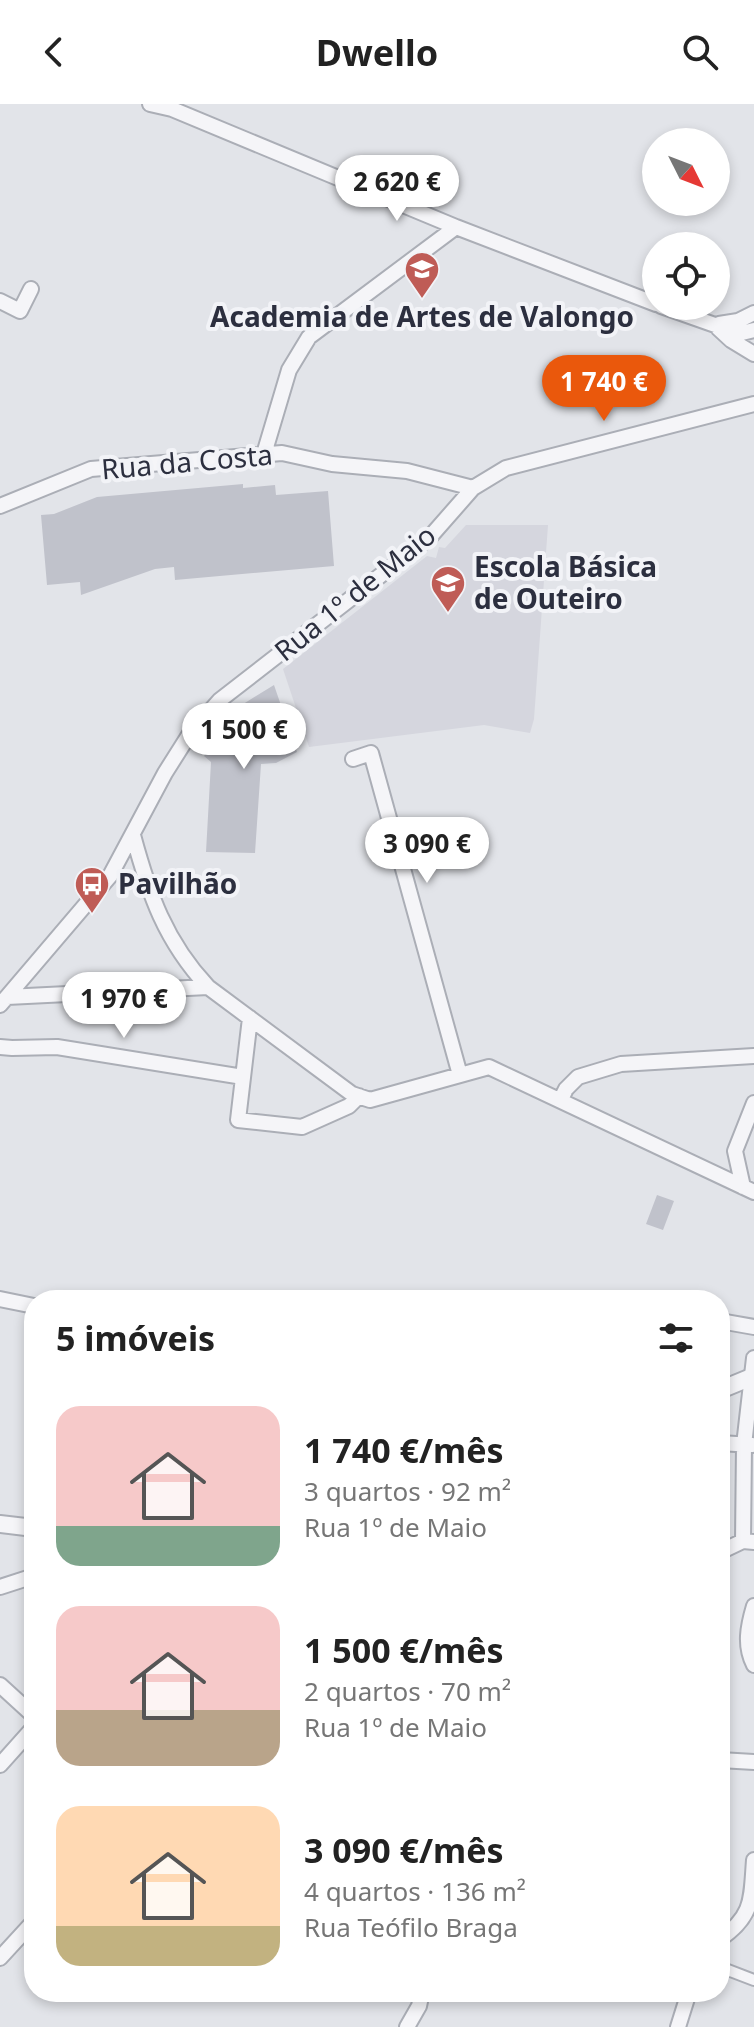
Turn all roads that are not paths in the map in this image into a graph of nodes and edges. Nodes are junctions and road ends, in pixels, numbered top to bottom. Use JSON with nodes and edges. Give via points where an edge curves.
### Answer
{"nodes":[{"id":1,"x":150,"y":104,"type":"edge"},
{"id":2,"x":456,"y":227,"type":"junction"},
{"id":3,"x":31,"y":289,"type":"dead end"},
{"id":4,"x":642,"y":299,"type":"edge"},
{"id":5,"x":0,"y":301,"type":"edge"},
{"id":6,"x":754,"y":313,"type":"edge"},
{"id":7,"x":703,"y":320,"type":"edge"},
{"id":8,"x":715,"y":324,"type":"junction"},
{"id":9,"x":754,"y":330,"type":"edge"},
{"id":10,"x":754,"y":354,"type":"edge"},
{"id":11,"x":754,"y":404,"type":"edge"},
{"id":12,"x":264,"y":454,"type":"junction"},
{"id":13,"x":473,"y":488,"type":"junction"},
{"id":14,"x":0,"y":506,"type":"edge"},
{"id":15,"x":353,"y":759,"type":"dead end"},
{"id":16,"x":133,"y":835,"type":"junction"},
{"id":17,"x":208,"y":987,"type":"junction"},
{"id":18,"x":3,"y":1001,"type":"edge"},
{"id":19,"x":250,"y":1018,"type":"junction"},
{"id":20,"x":0,"y":1047,"type":"edge"},
{"id":21,"x":754,"y":1056,"type":"edge"},
{"id":22,"x":460,"y":1075,"type":"junction"},
{"id":23,"x":243,"y":1077,"type":"junction"},
{"id":24,"x":359,"y":1096,"type":"junction"},
{"id":25,"x":561,"y":1099,"type":"junction"},
{"id":26,"x":754,"y":1103,"type":"edge"},
{"id":27,"x":748,"y":1189,"type":"edge"},
{"id":28,"x":0,"y":1299,"type":"edge"},
{"id":29,"x":24,"y":1304,"type":"edge"},
{"id":30,"x":730,"y":1323,"type":"edge"},
{"id":31,"x":754,"y":1327,"type":"edge"},
{"id":32,"x":754,"y":1358,"type":"edge"},
{"id":33,"x":753,"y":1376,"type":"edge"},
{"id":34,"x":730,"y":1386,"type":"edge"},
{"id":35,"x":749,"y":1445,"type":"edge"},
{"id":36,"x":0,"y":1524,"type":"edge"},
{"id":37,"x":24,"y":1527,"type":"edge"},
{"id":38,"x":749,"y":1542,"type":"edge"},
{"id":39,"x":730,"y":1549,"type":"edge"},
{"id":40,"x":24,"y":1579,"type":"edge"},
{"id":41,"x":0,"y":1587,"type":"edge"},
{"id":42,"x":754,"y":1606,"type":"edge"},
{"id":43,"x":754,"y":1665,"type":"edge"},
{"id":44,"x":0,"y":1685,"type":"edge"},
{"id":45,"x":24,"y":1707,"type":"edge"},
{"id":46,"x":24,"y":1738,"type":"edge"},
{"id":47,"x":730,"y":1761,"type":"edge"},
{"id":48,"x":754,"y":1762,"type":"edge"},
{"id":49,"x":0,"y":1765,"type":"edge"},
{"id":50,"x":754,"y":1860,"type":"edge"},
{"id":51,"x":750,"y":1912,"type":"edge"},
{"id":52,"x":24,"y":1932,"type":"edge"},
{"id":53,"x":730,"y":1932,"type":"edge"},
{"id":54,"x":0,"y":1958,"type":"edge"},
{"id":55,"x":730,"y":1971,"type":"edge"},
{"id":56,"x":754,"y":1980,"type":"edge"},
{"id":57,"x":420,"y":2002,"type":"edge"},
{"id":58,"x":686,"y":2002,"type":"edge"},
{"id":59,"x":407,"y":2027,"type":"edge"},
{"id":60,"x":678,"y":2027,"type":"edge"}],
"edges":[{"from":1,"to":2,"type":"street"},
{"from":2,"to":4,"type":"street"},
{"from":2,"to":12,"type":"street","via":[[309,337],[289,370]]},
{"from":3,"to":5,"type":"street","via":[[20,311]]},
{"from":6,"to":8,"type":"street"},
{"from":7,"to":8,"type":"street"},
{"from":8,"to":9,"type":"street","via":[[742,333]]},
{"from":8,"to":10,"type":"street"},
{"from":11,"to":13,"type":"street","name":"Rua 1º de Maio","via":[[506,468]]},
{"from":12,"to":13,"type":"street","name":"Rua da Costa","via":[[407,471]]},
{"from":12,"to":14,"type":"street","name":"Rua da Costa","via":[[91,469]]},
{"from":13,"to":16,"type":"street","name":"Rua 1º de Maio","via":[[430,537],[220,700],[189,735]]},
{"from":15,"to":22,"type":"street","via":[[371,753]]},
{"from":16,"to":17,"type":"street","via":[[170,937]]},
{"from":16,"to":18,"type":"street","name":"Rua 1º de Maio","via":[[110,876]]},
{"from":17,"to":18,"type":"street"},
{"from":17,"to":19,"type":"street"},
{"from":19,"to":23,"type":"street"},
{"from":19,"to":24,"type":"street"},
{"from":20,"to":23,"type":"street","via":[[57,1047]]},
{"from":21,"to":25,"type":"street","via":[[621,1064],[578,1077]]},
{"from":22,"to":24,"type":"street","via":[[370,1100]]},
{"from":22,"to":25,"type":"street","via":[[489,1067]]},
{"from":23,"to":24,"type":"street","via":[[238,1120],[302,1127],[349,1106]]},
{"from":25,"to":27,"type":"street"},
{"from":26,"to":27,"type":"street","via":[[735,1151]]},
{"from":28,"to":29,"type":"street"},
{"from":30,"to":31,"type":"street"},
{"from":32,"to":33,"type":"street"},
{"from":33,"to":34,"type":"street"},
{"from":33,"to":35,"type":"street"},
{"from":35,"to":38,"type":"street"},
{"from":36,"to":37,"type":"street"},
{"from":38,"to":39,"type":"street"},
{"from":40,"to":41,"type":"street"},
{"from":42,"to":43,"type":"street","via":[[747,1628]]},
{"from":44,"to":45,"type":"street"},
{"from":46,"to":49,"type":"street"},
{"from":47,"to":48,"type":"street"},
{"from":50,"to":51,"type":"street"},
{"from":51,"to":53,"type":"street"},
{"from":52,"to":54,"type":"street"},
{"from":55,"to":56,"type":"street"},
{"from":57,"to":59,"type":"street"},
{"from":58,"to":60,"type":"street"}]}
